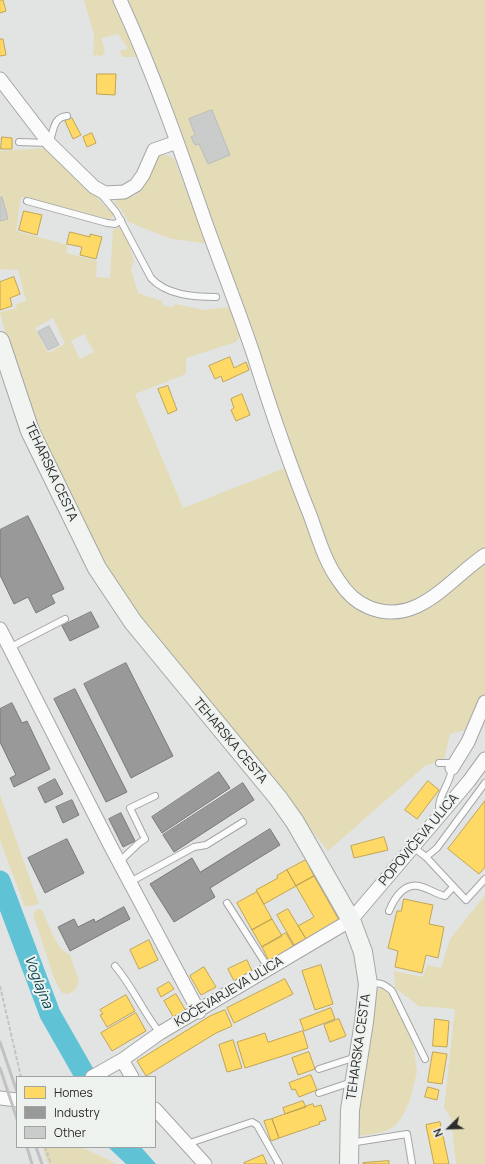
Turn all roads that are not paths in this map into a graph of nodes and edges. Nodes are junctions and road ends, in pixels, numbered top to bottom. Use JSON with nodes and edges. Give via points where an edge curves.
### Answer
{"nodes":[{"id":1,"x":120,"y":0,"type":"edge"},
{"id":2,"x":0,"y":79,"type":"edge"},
{"id":3,"x":67,"y":116,"type":"dead end"},
{"id":4,"x":18,"y":142,"type":"dead end"},
{"id":5,"x":177,"y":142,"type":"junction"},
{"id":6,"x":49,"y":143,"type":"junction"},
{"id":7,"x":94,"y":187,"type":"junction"},
{"id":8,"x":27,"y":201,"type":"dead end"},
{"id":9,"x":121,"y":220,"type":"junction"},
{"id":10,"x":216,"y":297,"type":"dead end"},
{"id":11,"x":0,"y":341,"type":"edge"},
{"id":12,"x":485,"y":555,"type":"edge"},
{"id":13,"x":64,"y":619,"type":"dead end"},
{"id":14,"x":0,"y":629,"type":"edge"},
{"id":15,"x":9,"y":648,"type":"junction"},
{"id":16,"x":485,"y":702,"type":"edge"},
{"id":17,"x":485,"y":759,"type":"edge"},
{"id":18,"x":446,"y":766,"type":"joint"},
{"id":19,"x":485,"y":783,"type":"edge"},
{"id":20,"x":155,"y":796,"type":"dead end"},
{"id":21,"x":440,"y":815,"type":"junction"},
{"id":22,"x":243,"y":822,"type":"dead end"},
{"id":23,"x":413,"y":847,"type":"junction"},
{"id":24,"x":426,"y":858,"type":"junction"},
{"id":25,"x":119,"y":862,"type":"junction"},
{"id":26,"x":485,"y":879,"type":"edge"},
{"id":27,"x":130,"y":882,"type":"junction"},
{"id":28,"x":453,"y":887,"type":"junction"},
{"id":29,"x":227,"y":903,"type":"dead end"},
{"id":30,"x":389,"y":911,"type":"dead end"},
{"id":31,"x":351,"y":920,"type":"junction"},
{"id":32,"x":115,"y":966,"type":"dead end"},
{"id":33,"x":269,"y":969,"type":"junction"},
{"id":34,"x":368,"y":984,"type":"junction"},
{"id":35,"x":198,"y":1012,"type":"junction"},
{"id":36,"x":160,"y":1033,"type":"junction"},
{"id":37,"x":358,"y":1056,"type":"junction"},
{"id":38,"x":425,"y":1059,"type":"dead end"},
{"id":39,"x":122,"y":1060,"type":"junction"},
{"id":40,"x":319,"y":1069,"type":"dead end"},
{"id":41,"x":94,"y":1076,"type":"edge"},
{"id":42,"x":131,"y":1076,"type":"edge"},
{"id":43,"x":354,"y":1081,"type":"junction"},
{"id":44,"x":320,"y":1093,"type":"dead end"},
{"id":45,"x":0,"y":1098,"type":"edge"},
{"id":46,"x":16,"y":1100,"type":"edge"},
{"id":47,"x":156,"y":1110,"type":"edge"},
{"id":48,"x":349,"y":1143,"type":"junction"},
{"id":49,"x":187,"y":1144,"type":"junction"},
{"id":50,"x":205,"y":1164,"type":"edge"},
{"id":51,"x":279,"y":1164,"type":"edge"},
{"id":52,"x":349,"y":1164,"type":"edge"},
{"id":53,"x":412,"y":1164,"type":"edge"}],
"edges":[{"from":1,"to":5,"type":"street","via":[[145,55]]},
{"from":2,"to":6,"type":"street"},
{"from":3,"to":6,"type":"lane","via":[[59,118],[55,123]]},
{"from":4,"to":6,"type":"lane"},
{"from":5,"to":7,"type":"street","via":[[154,150],[143,176],[130,189],[115,194]]},
{"from":5,"to":12,"type":"street","via":[[250,345],[287,458],[338,581],[352,597],[367,607],[389,614],[416,607]]},
{"from":6,"to":7,"type":"street"},
{"from":7,"to":9,"type":"lane"},
{"from":8,"to":9,"type":"lane","via":[[108,223],[114,224]]},
{"from":9,"to":10,"type":"lane","via":[[156,284],[198,297]]},
{"from":11,"to":31,"type":"street","name":"TEHARSKA CESTA","via":[[30,431],[98,568],[133,622],[278,798],[295,822]]},
{"from":13,"to":15,"type":"lane"},
{"from":14,"to":15,"type":"street"},
{"from":15,"to":25,"type":"street"},
{"from":16,"to":18,"type":"street","via":[[468,742]]},
{"from":17,"to":21,"type":"street","name":"POPOVIČEVA ULICA"},
{"from":18,"to":21,"type":"lane","via":[[448,784],[439,802]]},
{"from":19,"to":24,"type":"lane","via":[[437,848]]},
{"from":20,"to":25,"type":"lane","via":[[130,808],[145,839]]},
{"from":21,"to":23,"type":"street","name":"POPOVIČEVA ULICA"},
{"from":22,"to":27,"type":"lane","via":[[206,845],[194,847]]},
{"from":23,"to":24,"type":"lane"},
{"from":23,"to":31,"type":"street","name":"POPOVIČEVA ULICA"},
{"from":24,"to":28,"type":"lane"},
{"from":25,"to":27,"type":"street"},
{"from":26,"to":28,"type":"lane","via":[[466,900]]},
{"from":27,"to":35,"type":"street"},
{"from":28,"to":30,"type":"lane","via":[[445,896],[419,886],[409,886],[393,901]]},
{"from":29,"to":33,"type":"lane"},
{"from":31,"to":33,"type":"street","name":"KOČEVARJEVA ULICA"},
{"from":31,"to":34,"type":"street","name":"TEHARSKA CESTA","via":[[363,952]]},
{"from":32,"to":36,"type":"lane"},
{"from":33,"to":35,"type":"street","name":"KOČEVARJEVA ULICA"},
{"from":34,"to":37,"type":"street","name":"TEHARSKA CESTA"},
{"from":34,"to":38,"type":"lane","via":[[385,984],[392,991]]},
{"from":35,"to":36,"type":"street","name":"KOČEVARJEVA ULICA"},
{"from":36,"to":39,"type":"street","name":"KOČEVARJEVA ULICA"},
{"from":37,"to":40,"type":"lane"},
{"from":37,"to":43,"type":"street","name":"TEHARSKA CESTA"},
{"from":39,"to":41,"type":"street","name":"KOČEVARJEVA ULICA"},
{"from":39,"to":42,"type":"street"},
{"from":43,"to":44,"type":"lane"},
{"from":43,"to":48,"type":"street","name":"TEHARSKA CESTA"},
{"from":45,"to":46,"type":"street"},
{"from":47,"to":49,"type":"street"},
{"from":48,"to":52,"type":"street","name":"TEHARSKA CESTA"},
{"from":48,"to":53,"type":"lane","via":[[406,1134]]},
{"from":49,"to":50,"type":"street"},
{"from":49,"to":51,"type":"lane","via":[[252,1122],[257,1125]]}]}
